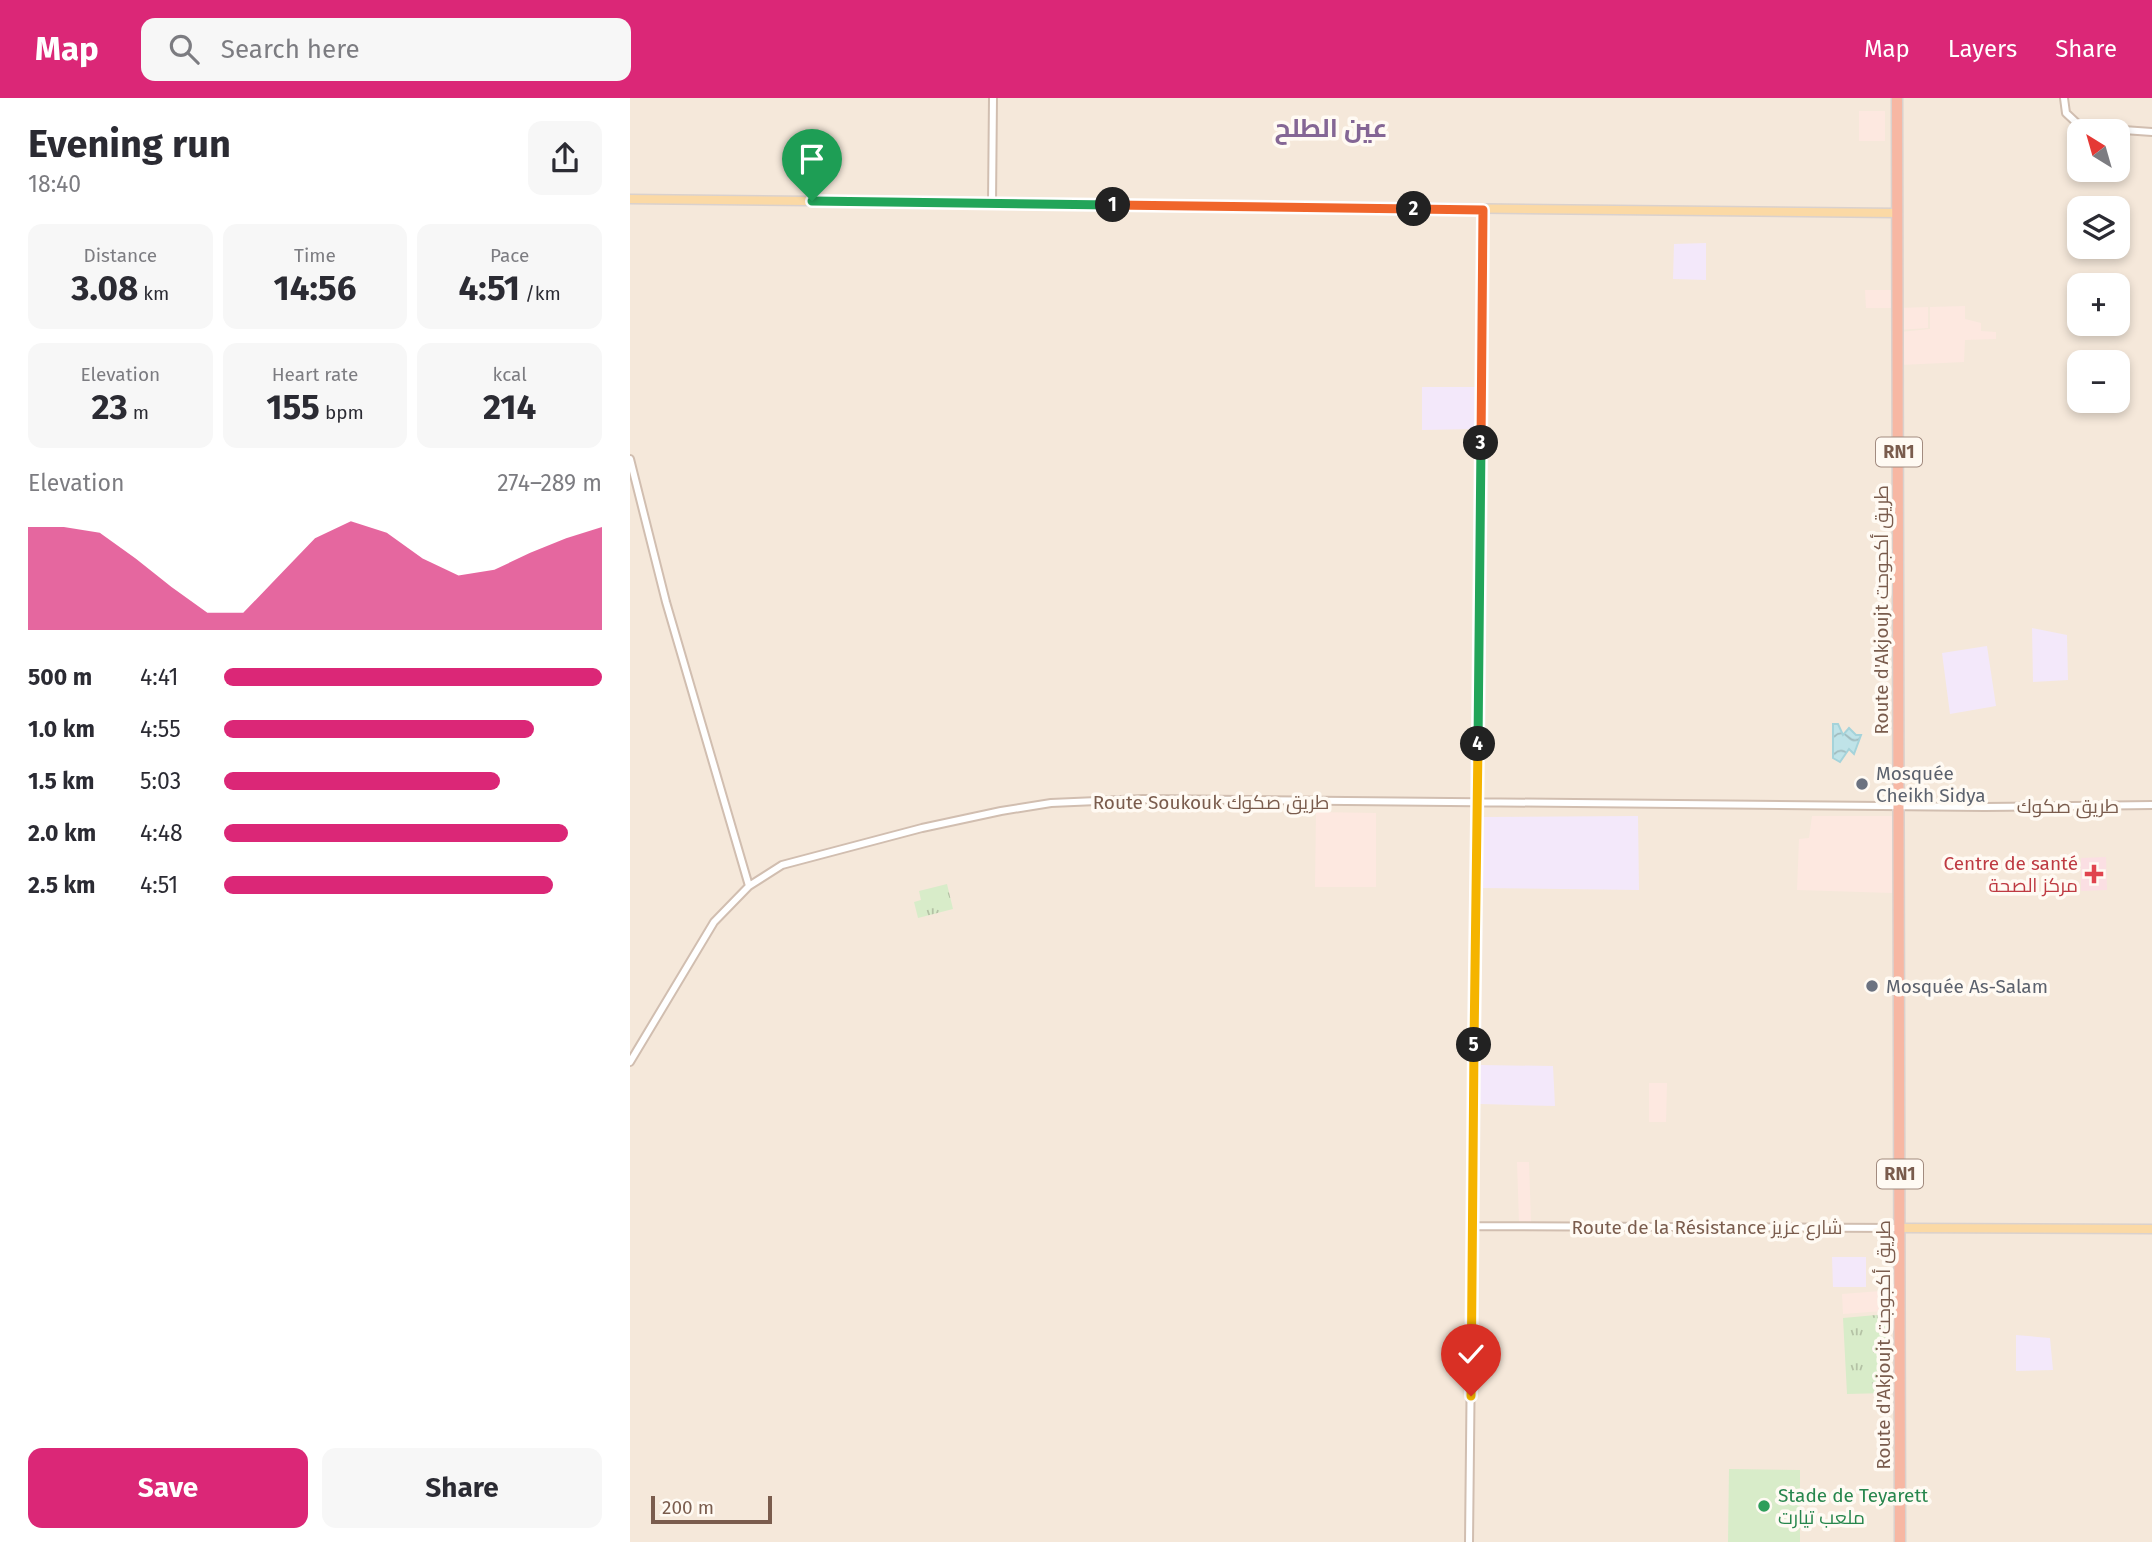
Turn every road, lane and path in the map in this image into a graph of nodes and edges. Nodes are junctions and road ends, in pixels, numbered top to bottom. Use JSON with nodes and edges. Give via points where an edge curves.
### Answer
{"nodes":[{"id":1,"x":993,"y":98,"type":"edge"},
{"id":2,"x":1897,"y":98,"type":"edge"},
{"id":3,"x":2064,"y":98,"type":"edge"},
{"id":4,"x":2152,"y":132,"type":"edge"},
{"id":5,"x":630,"y":199,"type":"edge"},
{"id":6,"x":992,"y":203,"type":"junction"},
{"id":7,"x":1483,"y":210,"type":"junction"},
{"id":8,"x":1897,"y":214,"type":"junction"},
{"id":9,"x":630,"y":458,"type":"edge"},
{"id":10,"x":1478,"y":803,"type":"junction"},
{"id":11,"x":2152,"y":805,"type":"edge"},
{"id":12,"x":1899,"y":806,"type":"junction"},
{"id":13,"x":749,"y":886,"type":"junction"},
{"id":14,"x":630,"y":1062,"type":"edge"},
{"id":15,"x":1472,"y":1226,"type":"junction"},
{"id":16,"x":1900,"y":1228,"type":"junction"},
{"id":17,"x":2152,"y":1229,"type":"edge"},
{"id":18,"x":1469,"y":1542,"type":"edge"},
{"id":19,"x":1900,"y":1542,"type":"edge"}],
"edges":[{"from":1,"to":6,"type":"street"},
{"from":2,"to":8,"type":"highway","name":"Route d'Akjoujt طريق أكجوجت","number":"RN1"},
{"from":3,"to":4,"type":"street","via":[[2066,113],[2081,127]]},
{"from":5,"to":6,"type":"main road"},
{"from":6,"to":7,"type":"main road"},
{"from":7,"to":8,"type":"main road"},
{"from":7,"to":10,"type":"street"},
{"from":8,"to":12,"type":"highway","name":"Route d'Akjoujt طريق أكجوجت","number":"RN1"},
{"from":9,"to":13,"type":"street","via":[[666,602]]},
{"from":10,"to":12,"type":"street","name":"Route Soukouk طريق صكوك"},
{"from":10,"to":13,"type":"street","name":"Route Soukouk طريق صكوك","via":[[1143,799],[1051,803],[794,860]]},
{"from":10,"to":15,"type":"street"},
{"from":11,"to":12,"type":"street","name":"طريق صكوك"},
{"from":12,"to":16,"type":"highway","name":"Route d'Akjoujt طريق أكجوجت","number":"RN1"},
{"from":13,"to":14,"type":"street","name":"Route Soukouk طريق صكوك","via":[[715,922]]},
{"from":15,"to":16,"type":"street","name":"Route de la Résistance شارع عزيز"},
{"from":15,"to":18,"type":"street"},
{"from":16,"to":17,"type":"main road","name":"Route de la Résistance شارع عزيز"},
{"from":16,"to":19,"type":"highway","name":"Route d'Akjoujt طريق أكجوجت","number":"RN1"}]}
